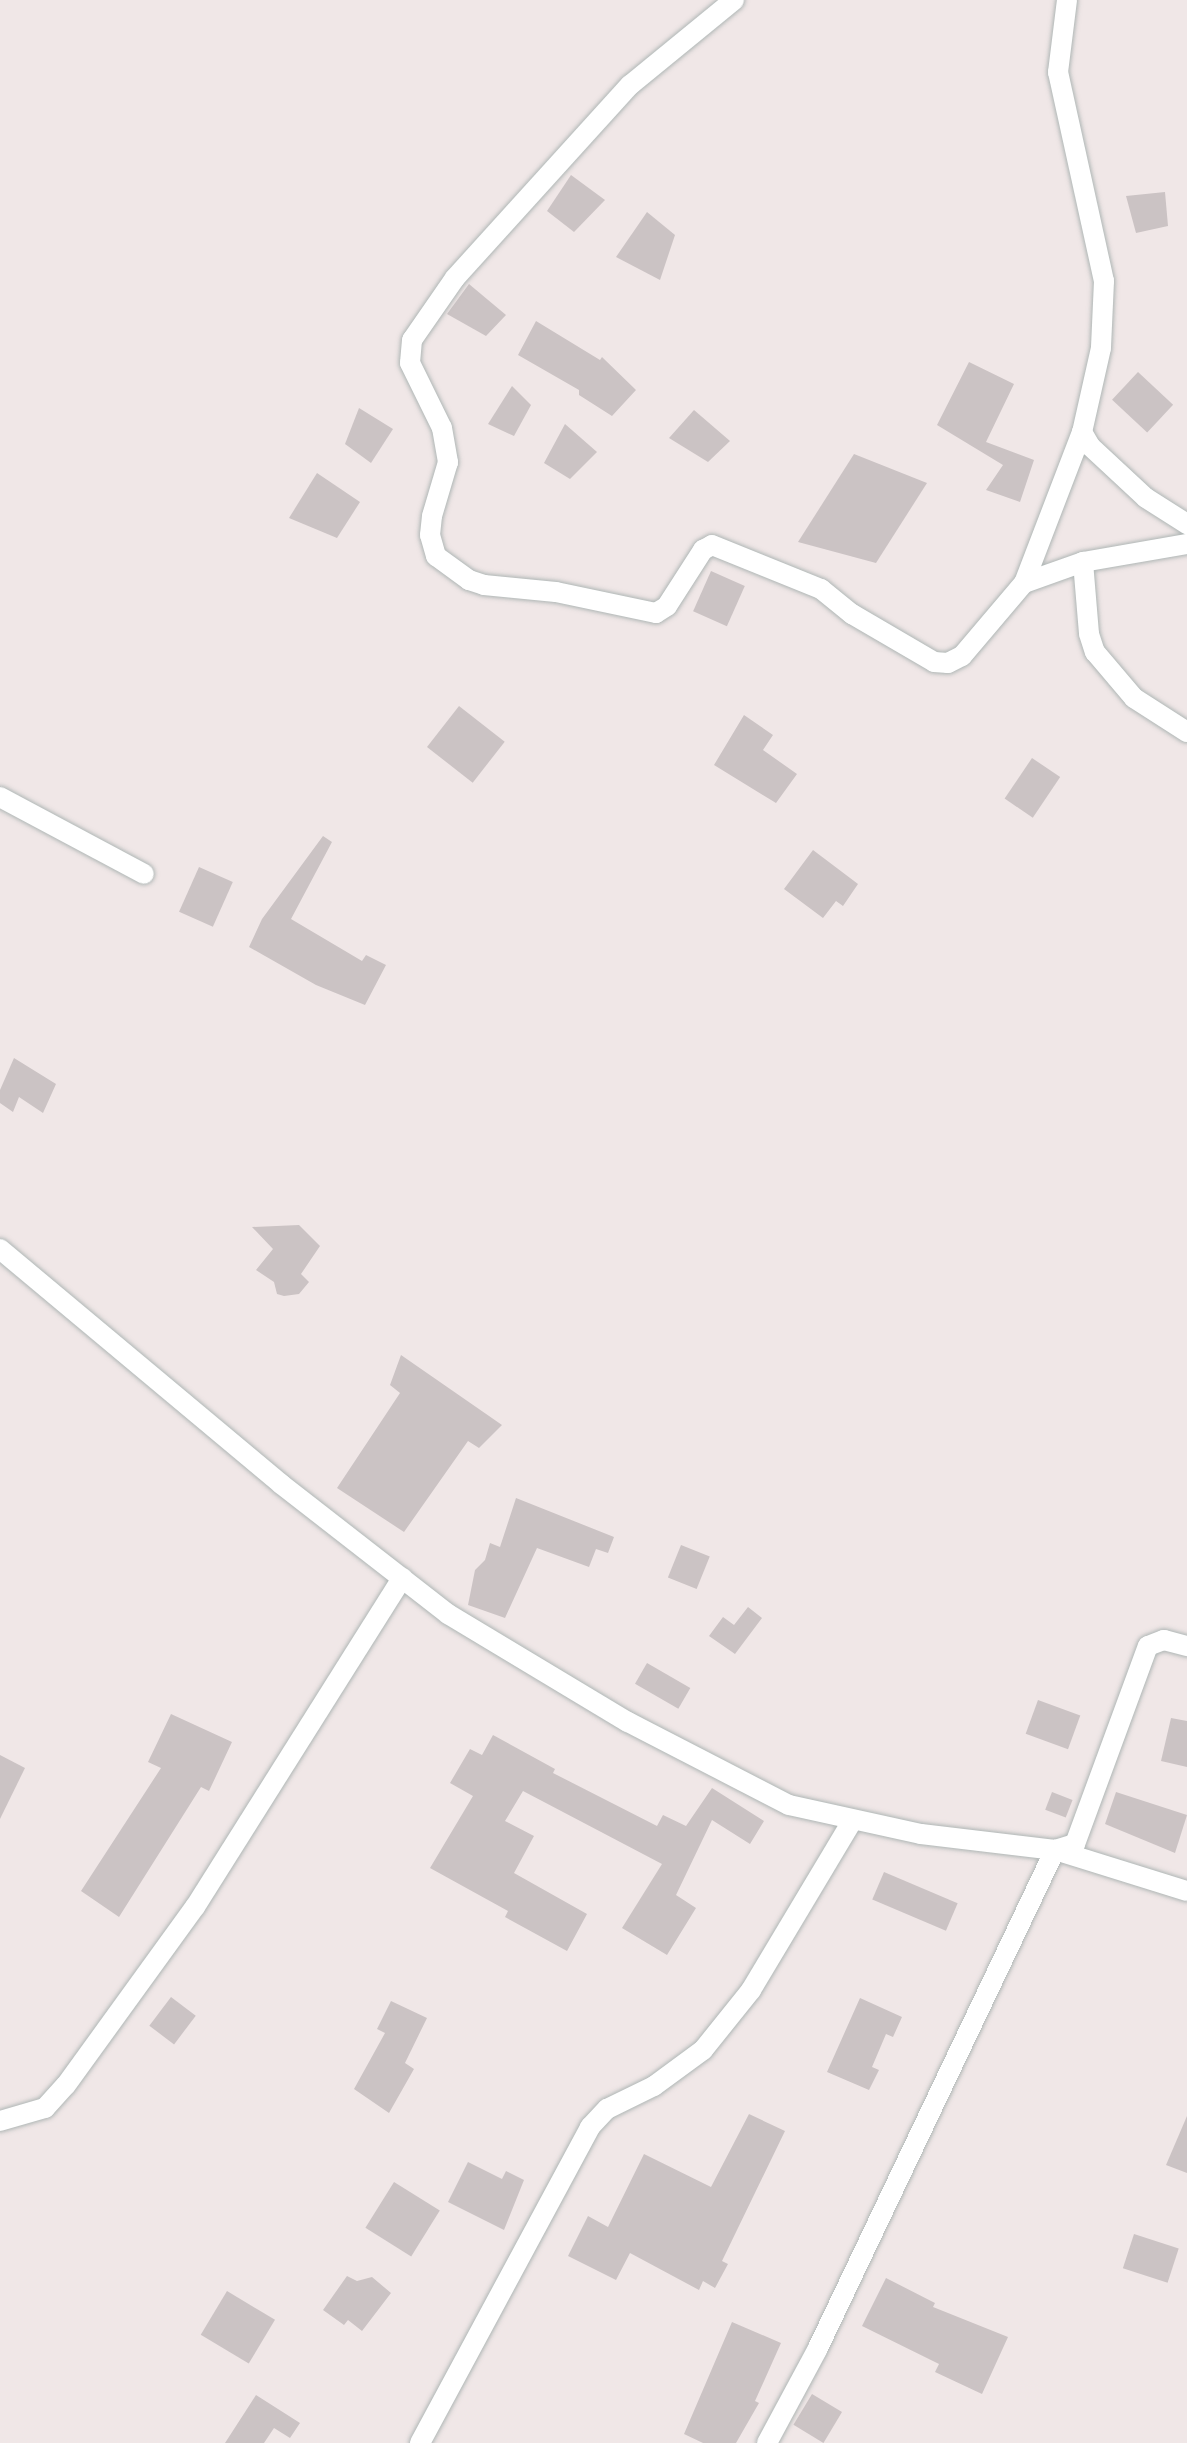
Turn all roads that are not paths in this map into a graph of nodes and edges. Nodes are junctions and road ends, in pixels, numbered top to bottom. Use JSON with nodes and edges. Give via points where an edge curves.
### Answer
{"nodes":[{"id":1,"x":734,"y":0,"type":"edge"},
{"id":2,"x":1067,"y":0,"type":"edge"},
{"id":3,"x":1082,"y":432,"type":"junction"},
{"id":4,"x":1187,"y":524,"type":"edge"},
{"id":5,"x":1187,"y":544,"type":"edge"},
{"id":6,"x":1082,"y":562,"type":"junction"},
{"id":7,"x":1024,"y":584,"type":"junction"},
{"id":8,"x":1187,"y":732,"type":"edge"},
{"id":9,"x":0,"y":798,"type":"edge"},
{"id":10,"x":144,"y":874,"type":"dead end"},
{"id":11,"x":0,"y":1249,"type":"edge"},
{"id":12,"x":402,"y":1578,"type":"junction"},
{"id":13,"x":1187,"y":1646,"type":"edge"},
{"id":14,"x":852,"y":1821,"type":"junction"},
{"id":15,"x":1056,"y":1850,"type":"junction"},
{"id":16,"x":1187,"y":1891,"type":"edge"},
{"id":17,"x":0,"y":2122,"type":"edge"},
{"id":18,"x":420,"y":2443,"type":"edge"},
{"id":19,"x":768,"y":2443,"type":"edge"}],
"edges":[{"from":1,"to":7,"type":"street","via":[[630,86],[455,278],[412,340],[410,363],[442,428],[448,462],[432,516],[436,556],[484,584],[656,613],[712,545],[822,588],[852,614],[934,662],[962,656]]},
{"from":2,"to":3,"type":"street","via":[[1058,72],[1104,281],[1101,348]]},
{"from":3,"to":4,"type":"street","via":[[1146,498]]},
{"from":3,"to":7,"type":"street"},
{"from":5,"to":6,"type":"street"},
{"from":6,"to":7,"type":"street"},
{"from":6,"to":8,"type":"street","via":[[1095,652],[1134,698]]},
{"from":9,"to":10,"type":"street"},
{"from":11,"to":12,"type":"street"},
{"from":12,"to":14,"type":"street","via":[[448,1614],[628,1722],[789,1805]]},
{"from":12,"to":17,"type":"street","via":[[223,1864],[77,2070],[45,2108]]},
{"from":13,"to":15,"type":"street","via":[[1164,1640],[1148,1646],[1075,1844]]},
{"from":14,"to":15,"type":"street"},
{"from":14,"to":18,"type":"street","via":[[751,1990],[703,2050],[600,2114],[590,2128]]},
{"from":15,"to":16,"type":"street"},
{"from":15,"to":19,"type":"street"}]}
